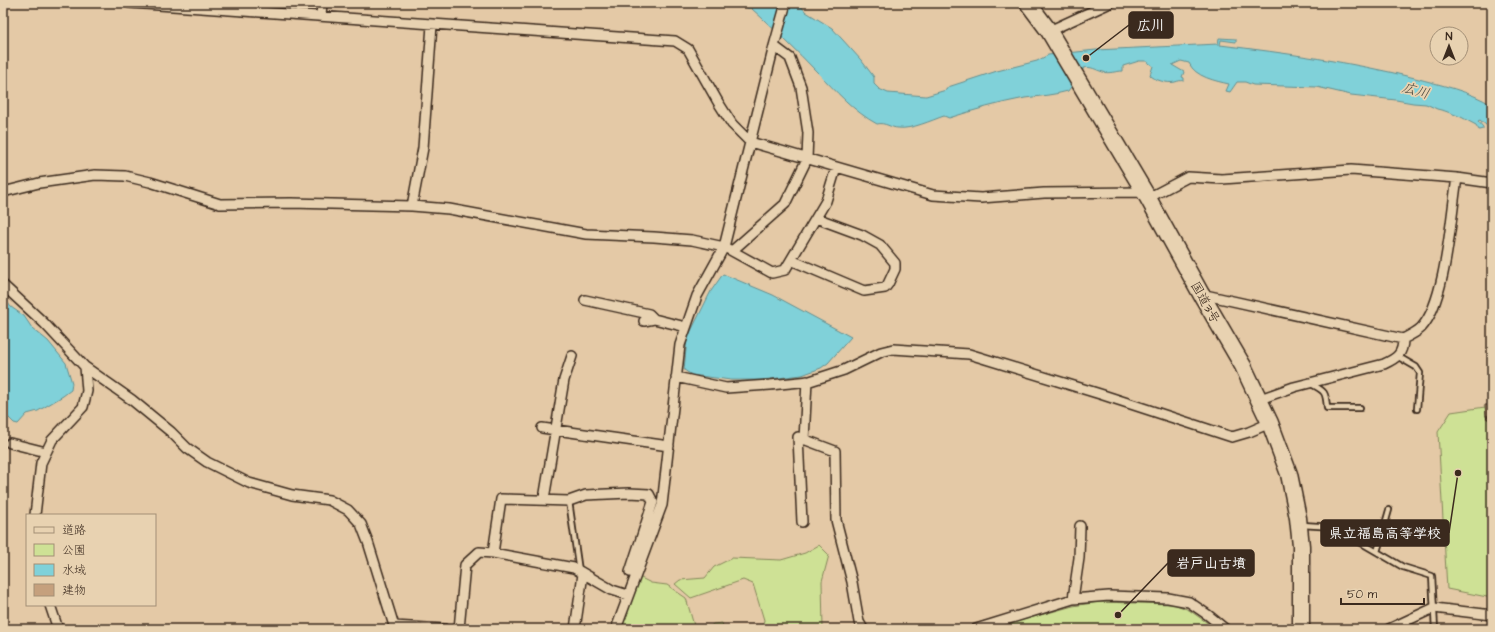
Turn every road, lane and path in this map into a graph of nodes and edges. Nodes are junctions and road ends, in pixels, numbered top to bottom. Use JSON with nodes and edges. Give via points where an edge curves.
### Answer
{"nodes":[{"id":1,"x":130,"y":3,"type":"edge"},
{"id":2,"x":322,"y":3,"type":"edge"},
{"id":3,"x":786,"y":3,"type":"edge"},
{"id":4,"x":1028,"y":3,"type":"edge"},
{"id":5,"x":1110,"y":3,"type":"edge"},
{"id":6,"x":321,"y":16,"type":"junction"},
{"id":7,"x":432,"y":25,"type":"junction"},
{"id":8,"x":1050,"y":31,"type":"junction"},
{"id":9,"x":775,"y":42,"type":"junction"},
{"id":10,"x":750,"y":142,"type":"junction"},
{"id":11,"x":807,"y":159,"type":"junction"},
{"id":12,"x":836,"y":168,"type":"junction"},
{"id":13,"x":1456,"y":178,"type":"junction"},
{"id":14,"x":1492,"y":183,"type":"edge"},
{"id":15,"x":3,"y":192,"type":"edge"},
{"id":16,"x":1146,"y":195,"type":"junction"},
{"id":17,"x":412,"y":206,"type":"junction"},
{"id":18,"x":816,"y":218,"type":"junction"},
{"id":19,"x":728,"y":249,"type":"junction"},
{"id":20,"x":791,"y":260,"type":"junction"},
{"id":21,"x":3,"y":285,"type":"edge"},
{"id":22,"x":1201,"y":294,"type":"junction"},
{"id":23,"x":585,"y":300,"type":"dead end"},
{"id":24,"x":654,"y":319,"type":"junction"},
{"id":25,"x":644,"y":321,"type":"dead end"},
{"id":26,"x":686,"y":327,"type":"junction"},
{"id":27,"x":1403,"y":339,"type":"junction"},
{"id":28,"x":572,"y":356,"type":"dead end"},
{"id":29,"x":1397,"y":356,"type":"junction"},
{"id":30,"x":85,"y":367,"type":"junction"},
{"id":31,"x":676,"y":377,"type":"junction"},
{"id":32,"x":807,"y":381,"type":"junction"},
{"id":33,"x":1309,"y":383,"type":"junction"},
{"id":34,"x":1260,"y":399,"type":"junction"},
{"id":35,"x":1360,"y":408,"type":"dead end"},
{"id":36,"x":1417,"y":410,"type":"dead end"},
{"id":37,"x":1270,"y":423,"type":"junction"},
{"id":38,"x":542,"y":428,"type":"dead end"},
{"id":39,"x":557,"y":430,"type":"junction"},
{"id":40,"x":804,"y":440,"type":"junction"},
{"id":41,"x":10,"y":443,"type":"dead end"},
{"id":42,"x":669,"y":446,"type":"junction"},
{"id":43,"x":46,"y":452,"type":"junction"},
{"id":44,"x":544,"y":499,"type":"junction"},
{"id":45,"x":569,"y":501,"type":"junction"},
{"id":46,"x":1389,"y":510,"type":"dead end"},
{"id":47,"x":35,"y":514,"type":"edge"},
{"id":48,"x":802,"y":522,"type":"dead end"},
{"id":49,"x":1298,"y":525,"type":"junction"},
{"id":50,"x":1080,"y":526,"type":"dead end"},
{"id":51,"x":1377,"y":552,"type":"junction"},
{"id":52,"x":493,"y":553,"type":"junction"},
{"id":53,"x":581,"y":572,"type":"junction"},
{"id":54,"x":636,"y":573,"type":"junction"},
{"id":55,"x":628,"y":595,"type":"junction"},
{"id":56,"x":1073,"y":599,"type":"junction"},
{"id":57,"x":50,"y":606,"type":"edge"},
{"id":58,"x":1434,"y":608,"type":"junction"},
{"id":59,"x":1492,"y":615,"type":"edge"},
{"id":60,"x":395,"y":627,"type":"edge"},
{"id":61,"x":58,"y":629,"type":"edge"},
{"id":62,"x":444,"y":629,"type":"edge"},
{"id":63,"x":459,"y":629,"type":"edge"},
{"id":64,"x":575,"y":629,"type":"edge"},
{"id":65,"x":616,"y":629,"type":"edge"},
{"id":66,"x":864,"y":629,"type":"edge"},
{"id":67,"x":976,"y":629,"type":"edge"},
{"id":68,"x":1225,"y":629,"type":"edge"},
{"id":69,"x":1301,"y":629,"type":"edge"},
{"id":70,"x":1389,"y":629,"type":"edge"},
{"id":71,"x":1435,"y":629,"type":"edge"}],
"edges":[{"from":1,"to":6,"type":"street"},
{"from":2,"to":6,"type":"street"},
{"from":3,"to":9,"type":"street"},
{"from":4,"to":8,"type":"highway","name":"国道3号"},
{"from":5,"to":8,"type":"street"},
{"from":6,"to":7,"type":"street"},
{"from":7,"to":10,"type":"street","via":[[675,41],[688,49],[728,119]]},
{"from":7,"to":17,"type":"street","via":[[423,148]]},
{"from":8,"to":16,"type":"highway","name":"国道3号"},
{"from":9,"to":10,"type":"street"},
{"from":9,"to":11,"type":"street","via":[[790,58],[801,87],[808,133]]},
{"from":10,"to":11,"type":"street"},
{"from":10,"to":19,"type":"street"},
{"from":11,"to":12,"type":"street"},
{"from":11,"to":19,"type":"street","via":[[785,204]]},
{"from":12,"to":16,"type":"street","via":[[933,195],[981,198],[1044,193]]},
{"from":12,"to":18,"type":"street","via":[[826,201]]},
{"from":13,"to":14,"type":"street"},
{"from":13,"to":16,"type":"street","via":[[1351,170],[1222,179],[1188,177]]},
{"from":13,"to":27,"type":"street","via":[[1443,276],[1430,316],[1421,328]]},
{"from":15,"to":17,"type":"street","via":[[39,183],[95,175],[125,176],[220,204]]},
{"from":16,"to":22,"type":"highway","name":"国道3号"},
{"from":17,"to":19,"type":"street","via":[[586,234],[692,240]]},
{"from":18,"to":20,"type":"street"},
{"from":18,"to":20,"type":"street","via":[[862,235],[880,245],[895,263],[888,284],[884,288],[864,291]]},
{"from":19,"to":20,"type":"street","via":[[772,273],[785,270]]},
{"from":19,"to":26,"type":"street","via":[[697,296]]},
{"from":21,"to":30,"type":"street","via":[[44,323]]},
{"from":22,"to":27,"type":"street"},
{"from":22,"to":34,"type":"highway","name":"国道3号"},
{"from":23,"to":24,"type":"street","via":[[649,314]]},
{"from":24,"to":25,"type":"street"},
{"from":24,"to":26,"type":"street"},
{"from":26,"to":31,"type":"street","via":[[680,345]]},
{"from":27,"to":29,"type":"street","via":[[1403,348]]},
{"from":28,"to":39,"type":"street","via":[[564,380]]},
{"from":29,"to":33,"type":"street","via":[[1384,364]]},
{"from":29,"to":36,"type":"lane","via":[[1420,372]]},
{"from":30,"to":43,"type":"street","via":[[87,390],[83,406],[52,440]]},
{"from":30,"to":60,"type":"street","via":[[132,400],[207,462],[247,482],[292,495],[329,500],[348,510],[361,524]]},
{"from":31,"to":32,"type":"street","via":[[726,388]]},
{"from":31,"to":42,"type":"street"},
{"from":32,"to":37,"type":"street","via":[[844,370],[892,349],[962,353],[1232,437]]},
{"from":32,"to":40,"type":"street"},
{"from":33,"to":34,"type":"street"},
{"from":33,"to":35,"type":"lane","via":[[1323,390],[1327,408]]},
{"from":34,"to":37,"type":"highway","name":"国道3号"},
{"from":37,"to":49,"type":"highway","name":"国道3号","via":[[1289,474]]},
{"from":38,"to":39,"type":"street"},
{"from":39,"to":42,"type":"street"},
{"from":39,"to":44,"type":"street"},
{"from":40,"to":48,"type":"street","via":[[798,437]]},
{"from":40,"to":66,"type":"street","via":[[835,451],[836,520],[859,622]]},
{"from":41,"to":43,"type":"street"},
{"from":42,"to":54,"type":"street","via":[[662,505]]},
{"from":43,"to":47,"type":"street","via":[[41,463]]},
{"from":44,"to":45,"type":"street"},
{"from":44,"to":52,"type":"street","via":[[501,499]]},
{"from":45,"to":53,"type":"lane"},
{"from":45,"to":54,"type":"street","via":[[586,495],[629,492],[649,494],[653,502],[630,572]]},
{"from":46,"to":51,"type":"lane"},
{"from":49,"to":51,"type":"lane","via":[[1334,527]]},
{"from":49,"to":69,"type":"highway","name":"国道3号","via":[[1301,546]]},
{"from":50,"to":56,"type":"street","via":[[1079,558]]},
{"from":51,"to":58,"type":"lane","via":[[1403,567],[1432,576]]},
{"from":52,"to":53,"type":"street","via":[[574,568]]},
{"from":52,"to":63,"type":"street","via":[[479,552],[465,565]]},
{"from":53,"to":55,"type":"street","via":[[612,590]]},
{"from":53,"to":64,"type":"street"},
{"from":54,"to":55,"type":"street"},
{"from":55,"to":65,"type":"street"},
{"from":56,"to":67,"type":"street"},
{"from":56,"to":68,"type":"street","via":[[1109,596],[1168,598],[1188,602]]},
{"from":57,"to":61,"type":"street"},
{"from":58,"to":59,"type":"street"},
{"from":58,"to":70,"type":"street"},
{"from":58,"to":71,"type":"lane"},
{"from":60,"to":62,"type":"street"}]}
